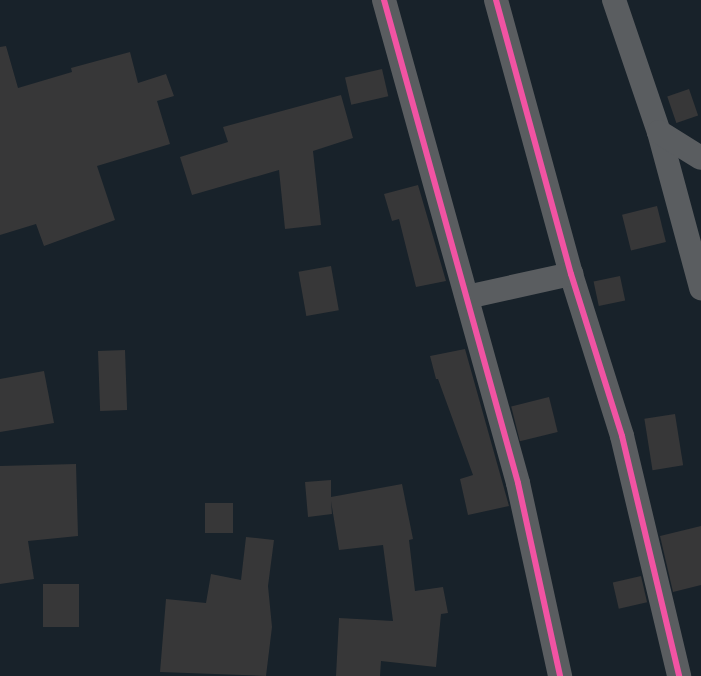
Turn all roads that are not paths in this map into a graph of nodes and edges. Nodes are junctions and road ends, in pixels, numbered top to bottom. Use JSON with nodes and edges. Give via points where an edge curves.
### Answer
{"nodes":[{"id":1,"x":384,"y":0,"type":"edge"},
{"id":2,"x":496,"y":0,"type":"edge"},
{"id":3,"x":614,"y":0,"type":"edge"},
{"id":4,"x":659,"y":132,"type":"junction"},
{"id":5,"x":701,"y":158,"type":"edge"},
{"id":6,"x":571,"y":274,"type":"junction"},
{"id":7,"x":701,"y":288,"type":"edge"},
{"id":8,"x":467,"y":297,"type":"junction"},
{"id":9,"x":560,"y":676,"type":"edge"},
{"id":10,"x":679,"y":676,"type":"edge"}],
"edges":[{"from":1,"to":8,"type":"street"},
{"from":2,"to":6,"type":"street"},
{"from":3,"to":4,"type":"street"},
{"from":4,"to":5,"type":"street"},
{"from":4,"to":7,"type":"street"},
{"from":6,"to":8,"type":"street"},
{"from":6,"to":10,"type":"street","via":[[622,436]]},
{"from":8,"to":9,"type":"street","via":[[518,483]]}]}
